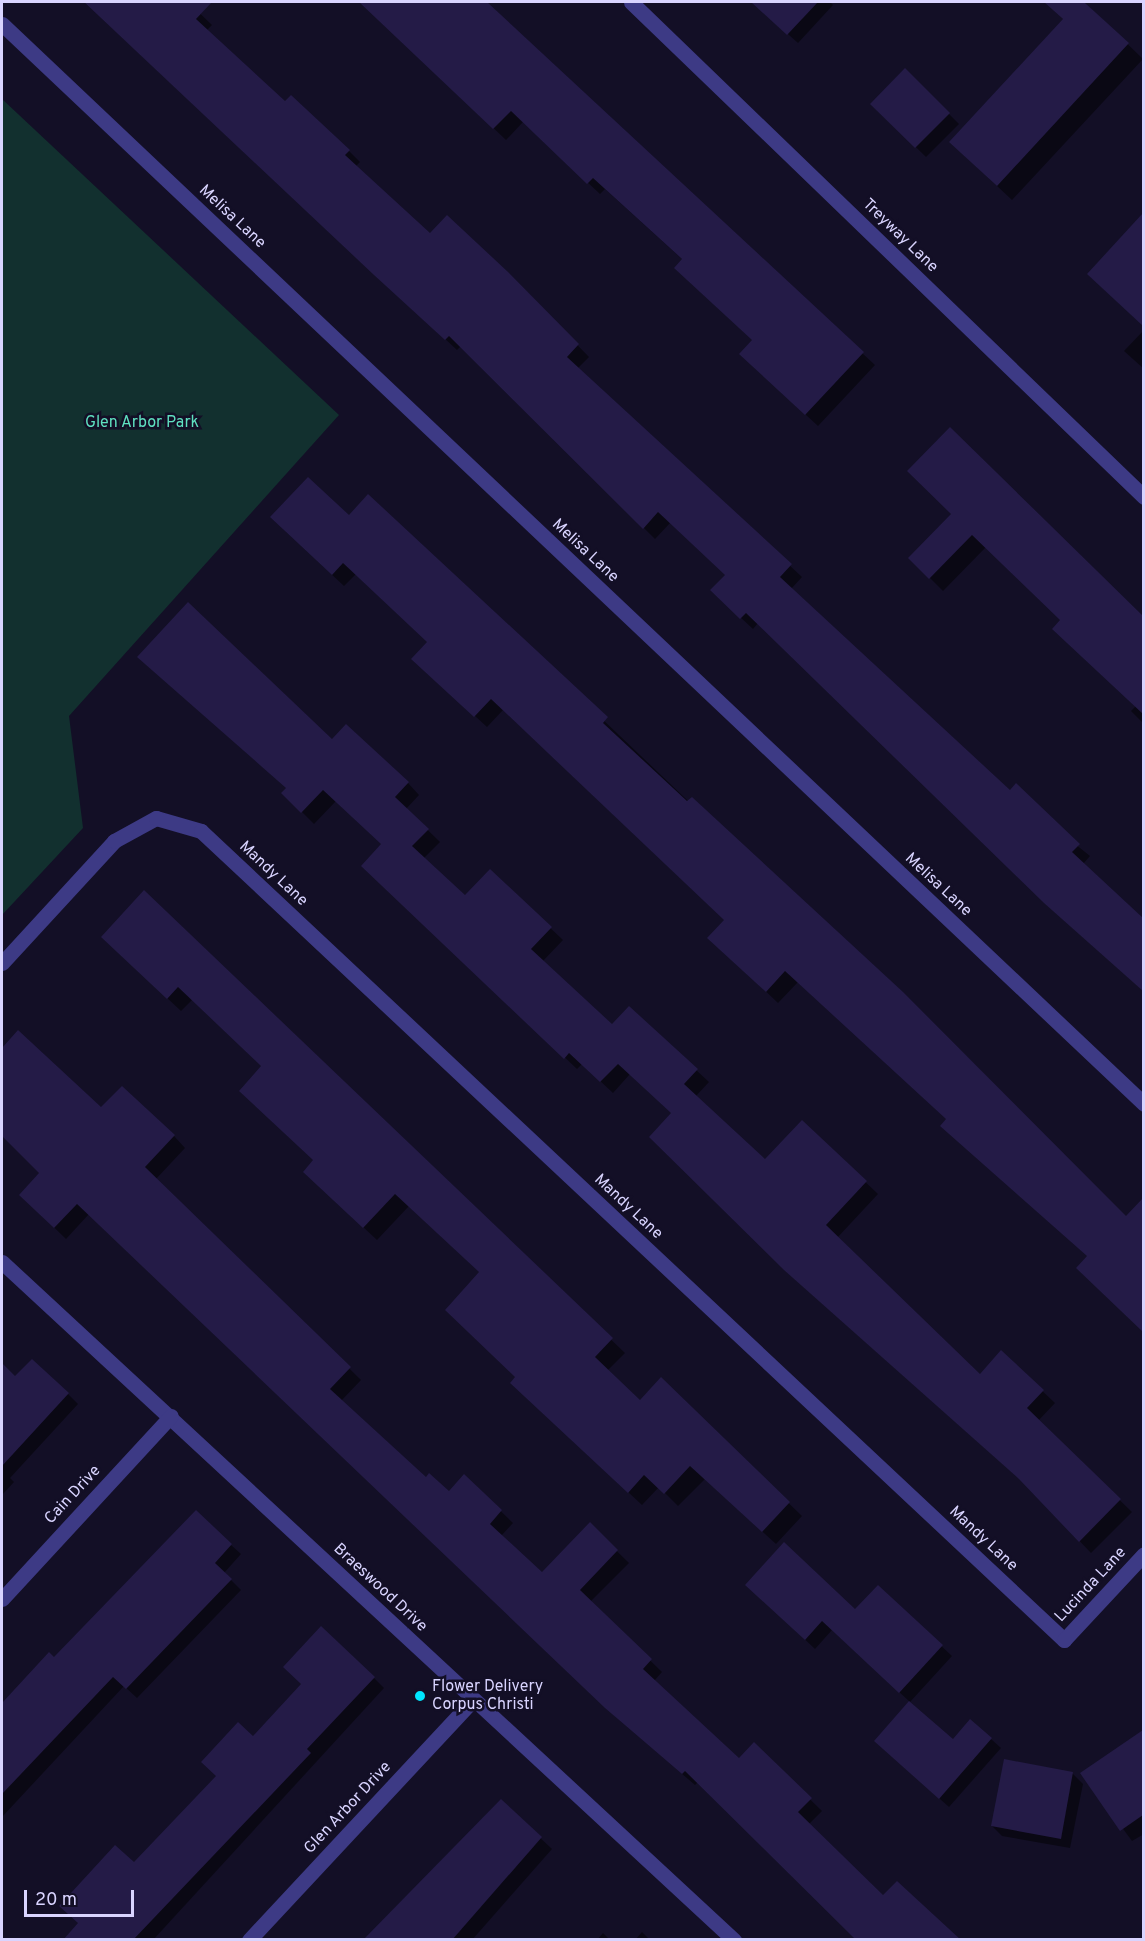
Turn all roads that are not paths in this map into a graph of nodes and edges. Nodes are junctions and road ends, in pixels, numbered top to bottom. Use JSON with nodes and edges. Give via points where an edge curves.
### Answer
{"nodes":[{"id":1,"x":631,"y":2,"type":"edge"},
{"id":2,"x":2,"y":24,"type":"edge"},
{"id":3,"x":1143,"y":497,"type":"edge"},
{"id":4,"x":2,"y":963,"type":"edge"},
{"id":5,"x":1143,"y":1104,"type":"edge"},
{"id":6,"x":2,"y":1262,"type":"edge"},
{"id":7,"x":171,"y":1416,"type":"junction"},
{"id":8,"x":1143,"y":1554,"type":"edge"},
{"id":9,"x":2,"y":1599,"type":"edge"},
{"id":10,"x":1064,"y":1640,"type":"joint"},
{"id":11,"x":472,"y":1701,"type":"junction"},
{"id":12,"x":249,"y":1940,"type":"edge"},
{"id":13,"x":734,"y":1940,"type":"edge"}],
"edges":[{"from":1,"to":3,"type":"street","name":"Treyway Lane"},
{"from":2,"to":5,"type":"street","name":"Melisa Lane"},
{"from":4,"to":10,"type":"street","name":"Mandy Lane","via":[[114,841],[156,818],[201,831]]},
{"from":6,"to":7,"type":"street","name":"Braeswood Drive"},
{"from":7,"to":9,"type":"street","name":"Cain Drive"},
{"from":7,"to":11,"type":"street","name":"Braeswood Drive"},
{"from":8,"to":10,"type":"street","name":"Lucinda Lane"},
{"from":11,"to":12,"type":"street","name":"Glen Arbor Drive"},
{"from":11,"to":13,"type":"street","name":"Braeswood Drive"}]}
